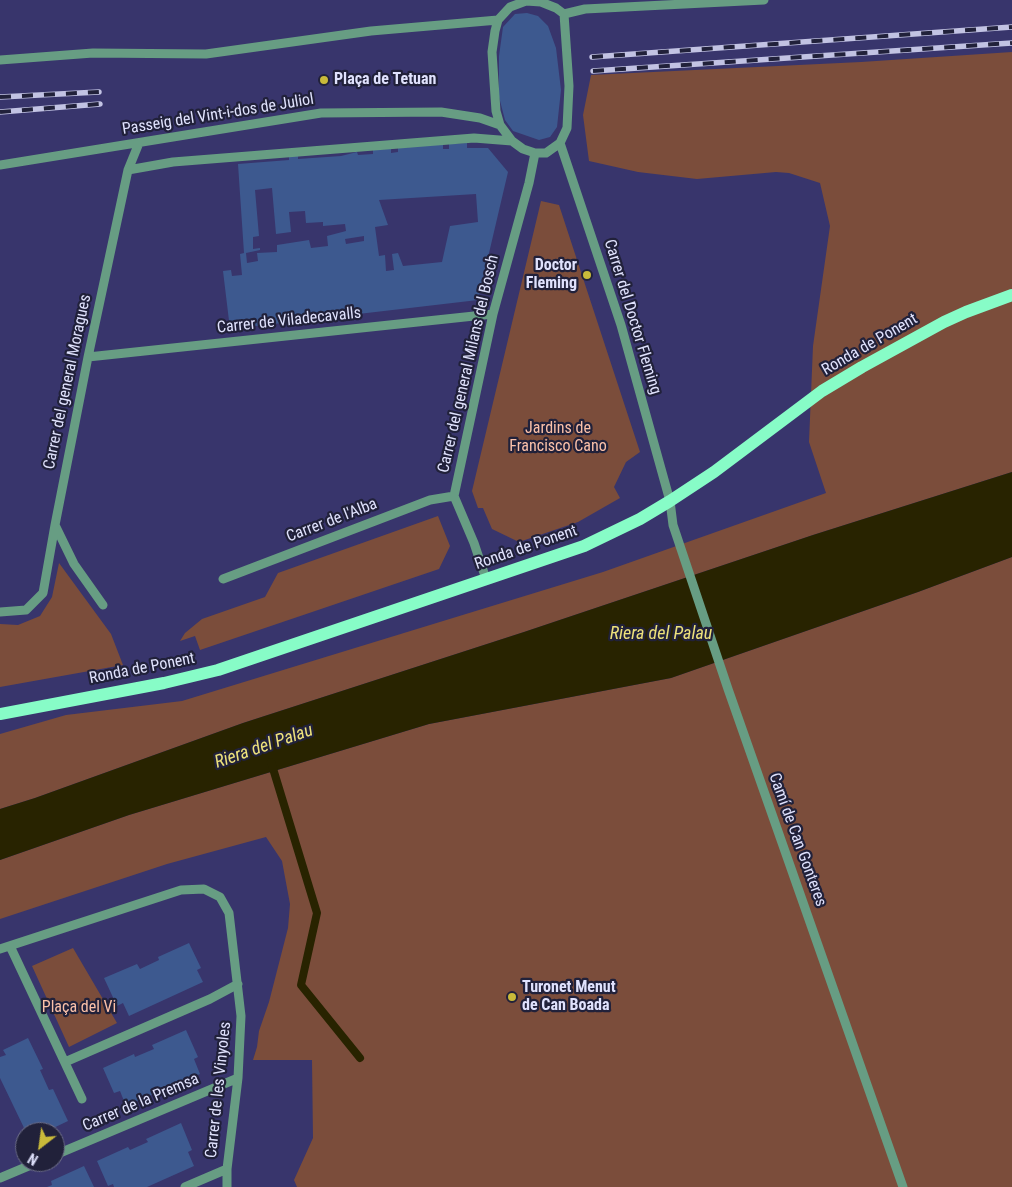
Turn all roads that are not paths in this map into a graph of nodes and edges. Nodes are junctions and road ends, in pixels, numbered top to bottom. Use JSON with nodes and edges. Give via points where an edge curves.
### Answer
{"nodes":[{"id":1,"x":764,"y":0,"type":"edge"},
{"id":2,"x":526,"y":1,"type":"edge"},
{"id":3,"x":558,"y":4,"type":"edge"},
{"id":4,"x":564,"y":14,"type":"junction"},
{"id":5,"x":498,"y":20,"type":"junction"},
{"id":6,"x":0,"y":60,"type":"edge"},
{"id":7,"x":500,"y":125,"type":"junction"},
{"id":8,"x":512,"y":141,"type":"junction"},
{"id":9,"x":139,"y":143,"type":"junction"},
{"id":10,"x":560,"y":143,"type":"junction"},
{"id":11,"x":535,"y":152,"type":"junction"},
{"id":12,"x":0,"y":165,"type":"edge"},
{"id":13,"x":128,"y":170,"type":"junction"},
{"id":14,"x":1012,"y":295,"type":"edge"},
{"id":15,"x":493,"y":314,"type":"junction"},
{"id":16,"x":88,"y":358,"type":"junction"},
{"id":17,"x":454,"y":496,"type":"junction"},
{"id":18,"x":670,"y":501,"type":"junction"},
{"id":19,"x":55,"y":525,"type":"junction"},
{"id":20,"x":223,"y":579,"type":"dead end"},
{"id":21,"x":486,"y":579,"type":"junction"},
{"id":22,"x":103,"y":605,"type":"dead end"},
{"id":23,"x":0,"y":612,"type":"edge"},
{"id":24,"x":0,"y":714,"type":"edge"},
{"id":25,"x":10,"y":946,"type":"junction"},
{"id":26,"x":0,"y":950,"type":"edge"},
{"id":27,"x":238,"y":984,"type":"junction"},
{"id":28,"x":65,"y":1062,"type":"junction"},
{"id":29,"x":238,"y":1078,"type":"junction"},
{"id":30,"x":82,"y":1099,"type":"dead end"},
{"id":31,"x":65,"y":1151,"type":"edge"},
{"id":32,"x":227,"y":1169,"type":"junction"},
{"id":33,"x":15,"y":1172,"type":"edge"},
{"id":34,"x":0,"y":1178,"type":"edge"},
{"id":35,"x":185,"y":1187,"type":"edge"},
{"id":36,"x":227,"y":1187,"type":"edge"},
{"id":37,"x":903,"y":1187,"type":"edge"}],
"edges":[{"from":1,"to":4,"type":"street","via":[[585,9]]},
{"from":2,"to":3,"type":"street"},
{"from":2,"to":5,"type":"street","via":[[510,8]]},
{"from":3,"to":4,"type":"street"},
{"from":4,"to":10,"type":"street","via":[[569,86],[567,128]]},
{"from":5,"to":6,"type":"street","via":[[371,31],[206,54],[93,53]]},
{"from":5,"to":7,"type":"street","via":[[492,52]]},
{"from":7,"to":8,"type":"street"},
{"from":7,"to":9,"type":"street","name":"Passeig del Vint-i-dos de Juliol","via":[[480,118],[441,112],[321,112]]},
{"from":8,"to":11,"type":"street"},
{"from":8,"to":13,"type":"street","via":[[465,139],[173,162]]},
{"from":9,"to":12,"type":"street","name":"Passeig del Vint-i-dos de Juliol"},
{"from":9,"to":13,"type":"street","name":"Carrer del general Moragues"},
{"from":10,"to":11,"type":"street","via":[[546,153]]},
{"from":10,"to":18,"type":"street","name":"Carrer del Doctor Fleming","via":[[621,325]]},
{"from":11,"to":15,"type":"street","name":"Carrer del general Milans del Bosch"},
{"from":13,"to":16,"type":"street","name":"Carrer del general Moragues"},
{"from":14,"to":18,"type":"main road","name":"Ronda de Ponent","via":[[944,322],[862,366],[822,391]]},
{"from":15,"to":16,"type":"street","name":"Carrer de Viladecavalls"},
{"from":15,"to":17,"type":"street","name":"Carrer del general Milans del Bosch"},
{"from":16,"to":19,"type":"street","name":"Carrer del general Moragues"},
{"from":17,"to":20,"type":"street","name":"Carrer de l'Alba","via":[[430,500]]},
{"from":17,"to":21,"type":"street","name":"Carrer del general Milans del Bosch"},
{"from":18,"to":21,"type":"main road","name":"Ronda de Ponent","via":[[584,546]]},
{"from":18,"to":37,"type":"street","name":"Camí de Can Gonteres","via":[[673,524],[728,689]]},
{"from":19,"to":22,"type":"street","via":[[74,564]]},
{"from":19,"to":23,"type":"street","name":"Carrer del general Moragues","via":[[43,593],[26,610]]},
{"from":21,"to":24,"type":"main road","name":"Ronda de Ponent","via":[[218,670],[164,684]]},
{"from":25,"to":26,"type":"street"},
{"from":25,"to":27,"type":"street","name":"Carrer de les Vinyoles","via":[[181,890],[204,889],[220,897],[229,913]]},
{"from":25,"to":28,"type":"street"},
{"from":27,"to":28,"type":"street"},
{"from":27,"to":29,"type":"street","name":"Carrer de les Vinyoles","via":[[241,1016]]},
{"from":28,"to":30,"type":"street"},
{"from":29,"to":31,"type":"street","name":"Carrer de la Premsa"},
{"from":29,"to":32,"type":"street","name":"Carrer de les Vinyoles"},
{"from":32,"to":35,"type":"street"},
{"from":32,"to":36,"type":"street","name":"Carrer de les Vinyoles"},
{"from":33,"to":34,"type":"street"}]}
